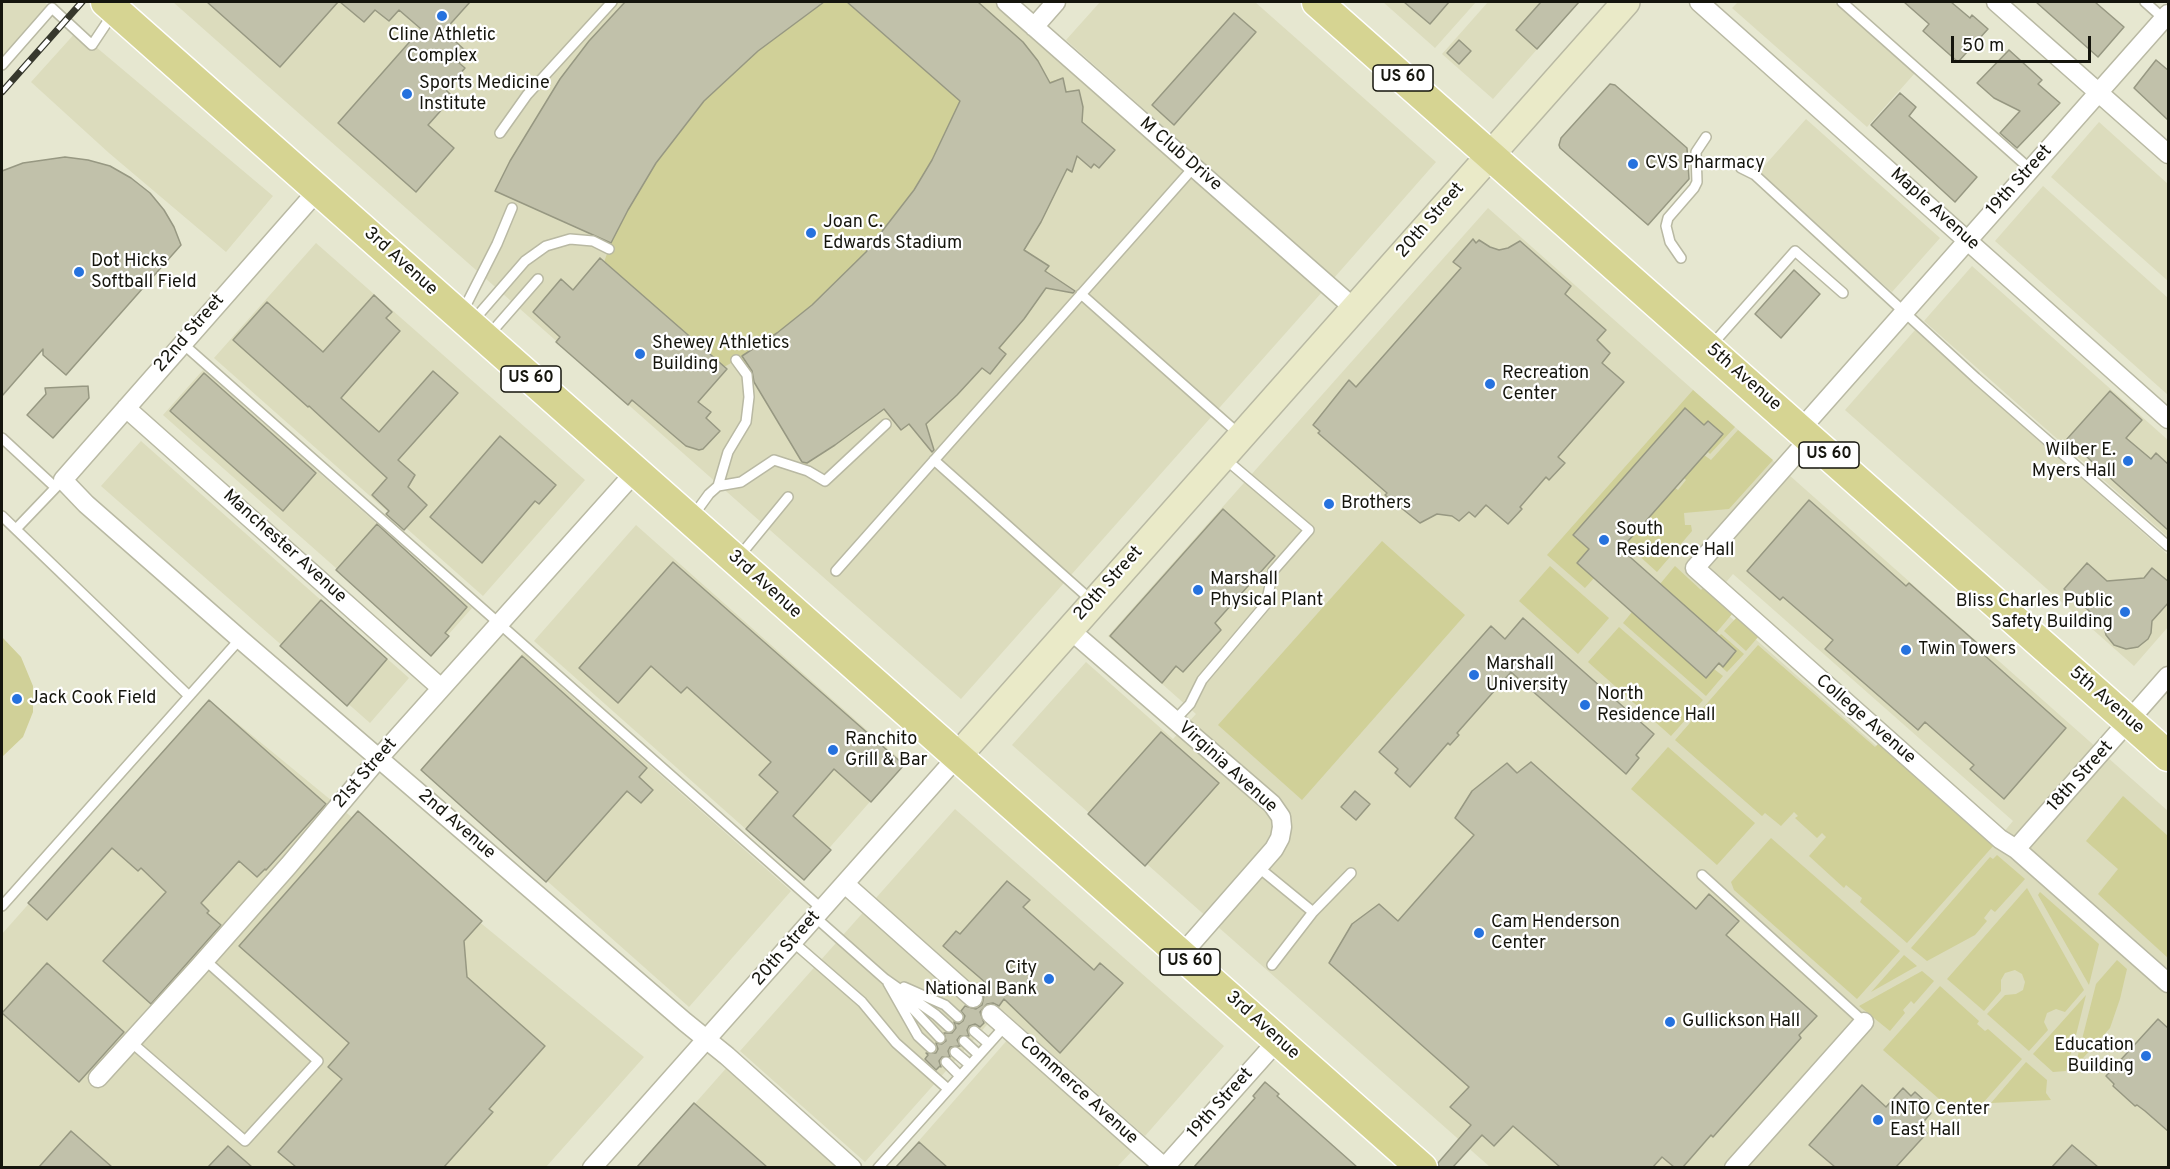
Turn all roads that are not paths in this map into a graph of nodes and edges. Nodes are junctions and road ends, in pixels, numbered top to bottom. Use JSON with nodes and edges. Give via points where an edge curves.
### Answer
{"nodes":[{"id":1,"x":612,"y":2,"type":"edge"},
{"id":2,"x":1006,"y":2,"type":"edge"},
{"id":3,"x":1056,"y":2,"type":"edge"},
{"id":4,"x":1317,"y":2,"type":"edge"},
{"id":5,"x":1626,"y":2,"type":"edge"},
{"id":6,"x":1698,"y":2,"type":"edge"},
{"id":7,"x":1842,"y":2,"type":"edge"},
{"id":8,"x":1996,"y":2,"type":"edge"},
{"id":9,"x":2145,"y":2,"type":"edge"},
{"id":10,"x":110,"y":6,"type":"edge"},
{"id":11,"x":2166,"y":16,"type":"edge"},
{"id":12,"x":1034,"y":27,"type":"junction"},
{"id":13,"x":2,"y":65,"type":"edge"},
{"id":14,"x":2099,"y":92,"type":"junction"},
{"id":15,"x":500,"y":133,"type":"dead end"},
{"id":16,"x":1706,"y":137,"type":"dead end"},
{"id":17,"x":2169,"y":154,"type":"edge"},
{"id":18,"x":1490,"y":155,"type":"junction"},
{"id":19,"x":1194,"y":167,"type":"junction"},
{"id":20,"x":1742,"y":168,"type":"dead end"},
{"id":21,"x":2030,"y":169,"type":"junction"},
{"id":22,"x":318,"y":190,"type":"junction"},
{"id":23,"x":512,"y":208,"type":"dead end"},
{"id":24,"x":1967,"y":240,"type":"junction"},
{"id":25,"x":609,"y":249,"type":"dead end"},
{"id":26,"x":1681,"y":258,"type":"dead end"},
{"id":27,"x":538,"y":279,"type":"dead end"},
{"id":28,"x":1843,"y":293,"type":"dead end"},
{"id":29,"x":1081,"y":294,"type":"junction"},
{"id":30,"x":1354,"y":309,"type":"junction"},
{"id":31,"x":1904,"y":312,"type":"junction"},
{"id":32,"x":472,"y":326,"type":"junction"},
{"id":33,"x":182,"y":344,"type":"junction"},
{"id":34,"x":1709,"y":348,"type":"junction"},
{"id":35,"x":736,"y":360,"type":"dead end"},
{"id":36,"x":126,"y":408,"type":"junction"},
{"id":37,"x":2169,"y":419,"type":"edge"},
{"id":38,"x":886,"y":424,"type":"dead end"},
{"id":39,"x":1805,"y":434,"type":"junction"},
{"id":40,"x":1240,"y":436,"type":"junction"},
{"id":41,"x":2,"y":438,"type":"edge"},
{"id":42,"x":1222,"y":456,"type":"junction"},
{"id":43,"x":934,"y":460,"type":"junction"},
{"id":44,"x":636,"y":471,"type":"junction"},
{"id":45,"x":59,"y":483,"type":"junction"},
{"id":46,"x":718,"y":486,"type":"junction"},
{"id":47,"x":788,"y":497,"type":"dead end"},
{"id":48,"x":2,"y":516,"type":"edge"},
{"id":49,"x":690,"y":520,"type":"junction"},
{"id":50,"x":16,"y":529,"type":"junction"},
{"id":51,"x":2169,"y":546,"type":"edge"},
{"id":52,"x":736,"y":561,"type":"junction"},
{"id":53,"x":836,"y":571,"type":"dead end"},
{"id":54,"x":1093,"y":602,"type":"junction"},
{"id":55,"x":499,"y":625,"type":"junction"},
{"id":56,"x":1069,"y":629,"type":"junction"},
{"id":57,"x":240,"y":639,"type":"junction"},
{"id":58,"x":2169,"y":676,"type":"edge"},
{"id":59,"x":441,"y":688,"type":"junction"},
{"id":60,"x":189,"y":696,"type":"junction"},
{"id":61,"x":1174,"y":721,"type":"junction"},
{"id":62,"x":2129,"y":722,"type":"junction"},
{"id":63,"x":2169,"y":756,"type":"edge"},
{"id":64,"x":957,"y":757,"type":"junction"},
{"id":65,"x":378,"y":759,"type":"junction"},
{"id":66,"x":2016,"y":849,"type":"junction"},
{"id":67,"x":1258,"y":867,"type":"junction"},
{"id":68,"x":1351,"y":873,"type":"dead end"},
{"id":69,"x":1702,"y":875,"type":"dead end"},
{"id":70,"x":845,"y":884,"type":"junction"},
{"id":71,"x":2,"y":906,"type":"edge"},
{"id":72,"x":1313,"y":912,"type":"junction"},
{"id":73,"x":819,"y":913,"type":"junction"},
{"id":74,"x":793,"y":942,"type":"junction"},
{"id":75,"x":1182,"y":954,"type":"junction"},
{"id":76,"x":205,"y":960,"type":"junction"},
{"id":77,"x":1272,"y":965,"type":"dead end"},
{"id":78,"x":885,"y":978,"type":"junction"},
{"id":79,"x":2169,"y":983,"type":"edge"},
{"id":80,"x":973,"y":998,"type":"dead end"},
{"id":81,"x":958,"y":1017,"type":"dead end"},
{"id":82,"x":998,"y":1020,"type":"joint"},
{"id":83,"x":1864,"y":1022,"type":"joint"},
{"id":84,"x":949,"y":1027,"type":"dead end"},
{"id":85,"x":974,"y":1031,"type":"dead end"},
{"id":86,"x":940,"y":1038,"type":"dead end"},
{"id":87,"x":707,"y":1040,"type":"junction"},
{"id":88,"x":1278,"y":1040,"type":"junction"},
{"id":89,"x":964,"y":1041,"type":"dead end"},
{"id":90,"x":131,"y":1042,"type":"junction"},
{"id":91,"x":989,"y":1044,"type":"junction"},
{"id":92,"x":931,"y":1048,"type":"dead end"},
{"id":93,"x":955,"y":1052,"type":"dead end"},
{"id":94,"x":980,"y":1055,"type":"junction"},
{"id":95,"x":946,"y":1062,"type":"dead end"},
{"id":96,"x":970,"y":1065,"type":"junction"},
{"id":97,"x":960,"y":1076,"type":"junction"},
{"id":98,"x":98,"y":1078,"type":"dead end"},
{"id":99,"x":948,"y":1089,"type":"junction"},
{"id":100,"x":592,"y":1167,"type":"edge"},
{"id":101,"x":852,"y":1167,"type":"edge"},
{"id":102,"x":878,"y":1167,"type":"edge"},
{"id":103,"x":1164,"y":1167,"type":"edge"},
{"id":104,"x":1422,"y":1167,"type":"edge"},
{"id":105,"x":1734,"y":1167,"type":"edge"}],
"edges":[{"from":1,"to":15,"type":"lane","via":[[527,95]]},
{"from":2,"to":12,"type":"street","name":"M Club Drive"},
{"from":3,"to":12,"type":"street"},
{"from":4,"to":18,"type":"main road","name":"5th Avenue","number":"US 60","via":[[1403,72]]},
{"from":5,"to":18,"type":"main road","name":"20th Street"},
{"from":6,"to":24,"type":"street","name":"Maple Avenue"},
{"from":7,"to":21,"type":"lane"},
{"from":8,"to":14,"type":"street"},
{"from":9,"to":11,"type":"lane"},
{"from":10,"to":13,"type":"lane","via":[[92,45],[52,8]]},
{"from":10,"to":22,"type":"main road","name":"3rd Avenue","number":"US 60"},
{"from":11,"to":14,"type":"street","name":"19th Street"},
{"from":12,"to":19,"type":"street","name":"M Club Drive"},
{"from":14,"to":17,"type":"street"},
{"from":14,"to":21,"type":"street","name":"19th Street"},
{"from":16,"to":26,"type":"lane","via":[[1696,152],[1697,182],[1668,218],[1667,233]]},
{"from":18,"to":30,"type":"main road","name":"20th Street"},
{"from":18,"to":34,"type":"main road","name":"5th Avenue","number":"US 60"},
{"from":19,"to":29,"type":"lane"},
{"from":19,"to":30,"type":"street","name":"M Club Drive"},
{"from":20,"to":31,"type":"lane","via":[[1755,175]]},
{"from":21,"to":24,"type":"street","name":"19th Street"},
{"from":22,"to":32,"type":"main road","name":"3rd Avenue","number":"US 60"},
{"from":22,"to":33,"type":"street","name":"22nd Street"},
{"from":23,"to":32,"type":"lane"},
{"from":24,"to":31,"type":"street","name":"19th Street"},
{"from":24,"to":37,"type":"street","name":"Maple Avenue"},
{"from":25,"to":32,"type":"lane","via":[[593,241],[570,239],[546,246],[525,261]]},
{"from":27,"to":32,"type":"lane"},
{"from":28,"to":34,"type":"lane","via":[[1795,251]]},
{"from":29,"to":40,"type":"lane"},
{"from":29,"to":43,"type":"lane"},
{"from":30,"to":40,"type":"main road","name":"20th Street"},
{"from":31,"to":39,"type":"street","name":"19th Street"},
{"from":31,"to":51,"type":"lane"},
{"from":32,"to":44,"type":"main road","name":"3rd Avenue","number":"US 60"},
{"from":33,"to":36,"type":"street","name":"22nd Street"},
{"from":33,"to":55,"type":"lane"},
{"from":34,"to":39,"type":"main road","name":"5th Avenue","number":"US 60"},
{"from":35,"to":46,"type":"lane","via":[[747,375],[746,422],[728,452]]},
{"from":36,"to":45,"type":"street","name":"22nd Street"},
{"from":36,"to":59,"type":"street","name":"Manchester Avenue"},
{"from":38,"to":46,"type":"lane","via":[[825,481],[774,460],[741,482]]},
{"from":39,"to":62,"type":"main road","name":"5th Avenue","number":"US 60"},
{"from":39,"to":66,"type":"street","name":"College Avenue","via":[[1695,568],[2000,839]]},
{"from":40,"to":42,"type":"main road","name":"20th Street"},
{"from":41,"to":45,"type":"lane"},
{"from":42,"to":54,"type":"main road","name":"20th Street"},
{"from":42,"to":61,"type":"lane","via":[[1309,530],[1273,571],[1266,604],[1202,680],[1190,704]]},
{"from":43,"to":53,"type":"lane"},
{"from":43,"to":54,"type":"lane"},
{"from":44,"to":49,"type":"main road","name":"3rd Avenue","number":"US 60"},
{"from":44,"to":55,"type":"street","name":"21st Street"},
{"from":45,"to":50,"type":"lane"},
{"from":45,"to":57,"type":"street","name":"2nd Avenue"},
{"from":46,"to":49,"type":"lane"},
{"from":47,"to":52,"type":"lane"},
{"from":48,"to":50,"type":"lane"},
{"from":49,"to":52,"type":"main road","name":"3rd Avenue","number":"US 60"},
{"from":50,"to":60,"type":"lane"},
{"from":52,"to":64,"type":"main road","name":"3rd Avenue","number":"US 60"},
{"from":54,"to":56,"type":"main road","name":"20th Street"},
{"from":55,"to":59,"type":"street","name":"21st Street"},
{"from":55,"to":73,"type":"lane"},
{"from":56,"to":61,"type":"street","name":"Virginia Avenue"},
{"from":56,"to":64,"type":"main road","name":"20th Street"},
{"from":57,"to":60,"type":"lane"},
{"from":57,"to":65,"type":"street","name":"2nd Avenue"},
{"from":58,"to":62,"type":"street","name":"18th Street"},
{"from":59,"to":65,"type":"street","name":"21st Street"},
{"from":60,"to":71,"type":"lane"},
{"from":61,"to":67,"type":"street","name":"Virginia Avenue","via":[[1272,804],[1281,817],[1280,838]]},
{"from":62,"to":63,"type":"main road","name":"5th Avenue","number":"US 60"},
{"from":62,"to":66,"type":"street","name":"18th Street"},
{"from":64,"to":70,"type":"street","name":"20th Street"},
{"from":64,"to":75,"type":"main road","name":"3rd Avenue","number":"US 60"},
{"from":65,"to":76,"type":"street","name":"21st Street"},
{"from":65,"to":87,"type":"street","name":"2nd Avenue"},
{"from":66,"to":79,"type":"street","name":"College Avenue"},
{"from":67,"to":72,"type":"lane"},
{"from":67,"to":75,"type":"street","name":"Virginia Avenue"},
{"from":68,"to":72,"type":"lane"},
{"from":69,"to":83,"type":"lane"},
{"from":70,"to":73,"type":"street","name":"20th Street"},
{"from":70,"to":80,"type":"street"},
{"from":72,"to":77,"type":"lane"},
{"from":73,"to":74,"type":"street","name":"20th Street"},
{"from":73,"to":78,"type":"lane"},
{"from":74,"to":87,"type":"street","name":"20th Street"},
{"from":74,"to":99,"type":"lane","via":[[862,1002],[896,1043]]},
{"from":75,"to":88,"type":"main road","name":"3rd Avenue","number":"US 60"},
{"from":76,"to":90,"type":"street","name":"21st Street"},
{"from":76,"to":90,"type":"lane","via":[[318,1061],[245,1141]]},
{"from":78,"to":81,"type":"lane","via":[[945,1005]]},
{"from":78,"to":84,"type":"lane"},
{"from":78,"to":86,"type":"lane"},
{"from":78,"to":92,"type":"lane","via":[[918,1036]]},
{"from":82,"to":91,"type":"lane"},
{"from":82,"to":103,"type":"street","name":"Commerce Avenue"},
{"from":83,"to":105,"type":"street"},
{"from":85,"to":91,"type":"lane"},
{"from":87,"to":100,"type":"street","name":"20th Street"},
{"from":87,"to":101,"type":"street","name":"2nd Avenue"},
{"from":88,"to":103,"type":"street","name":"19th Street"},
{"from":88,"to":104,"type":"main road","name":"3rd Avenue","number":"US 60"},
{"from":89,"to":94,"type":"lane"},
{"from":90,"to":98,"type":"street","name":"21st Street"},
{"from":91,"to":94,"type":"lane"},
{"from":93,"to":96,"type":"lane"},
{"from":94,"to":96,"type":"lane"},
{"from":95,"to":97,"type":"lane"},
{"from":96,"to":97,"type":"lane"},
{"from":97,"to":99,"type":"lane"},
{"from":99,"to":102,"type":"lane"}]}
